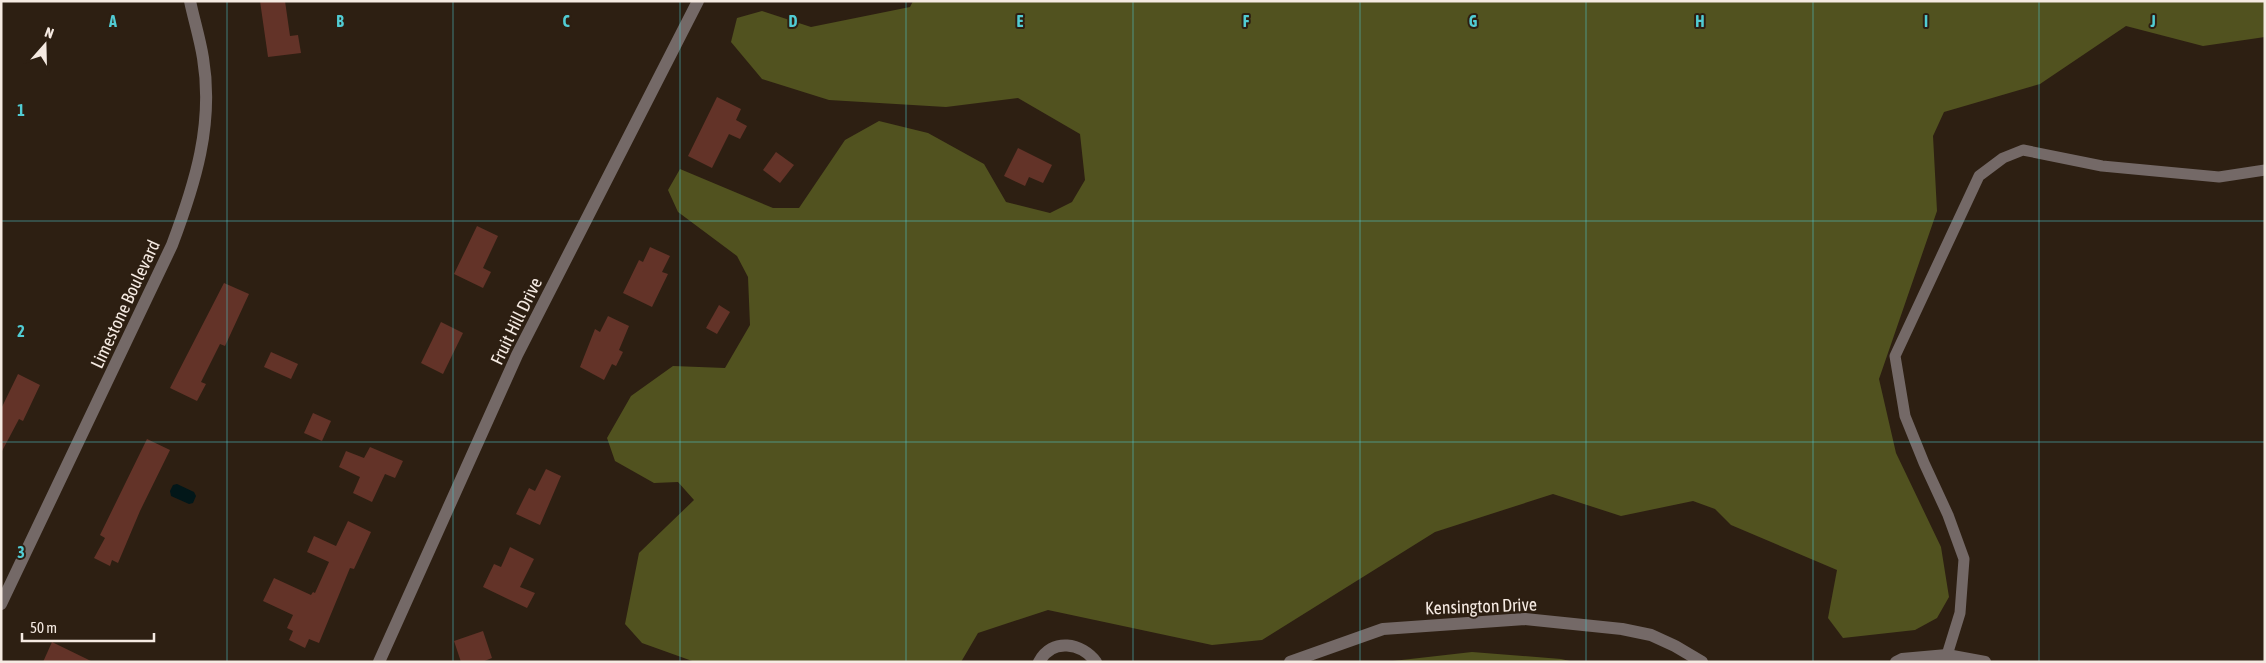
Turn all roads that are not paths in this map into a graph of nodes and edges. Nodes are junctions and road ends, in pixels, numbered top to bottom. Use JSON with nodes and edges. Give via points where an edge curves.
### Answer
{"nodes":[{"id":1,"x":190,"y":1,"type":"edge"},
{"id":2,"x":698,"y":1,"type":"edge"},
{"id":3,"x":2265,"y":170,"type":"edge"},
{"id":4,"x":1,"y":604,"type":"edge"},
{"id":5,"x":1947,"y":655,"type":"junction"},
{"id":6,"x":378,"y":662,"type":"edge"},
{"id":7,"x":1039,"y":662,"type":"edge"},
{"id":8,"x":1096,"y":662,"type":"edge"},
{"id":9,"x":1290,"y":662,"type":"edge"},
{"id":10,"x":1702,"y":662,"type":"edge"},
{"id":11,"x":1896,"y":662,"type":"edge"},
{"id":12,"x":1985,"y":662,"type":"edge"}],
"edges":[{"from":1,"to":4,"type":"street","name":"Limestone Boulevard","via":[[203,59],[205,128],[194,185],[172,245]]},
{"from":2,"to":6,"type":"street","name":"Fruit Hill Drive","via":[[518,355]]},
{"from":3,"to":5,"type":"lane","via":[[2219,177],[2102,166],[2024,150],[2002,158],[1979,176],[1895,356],[1905,416],[1964,559],[1960,613]]},
{"from":5,"to":11,"type":"street"},
{"from":5,"to":12,"type":"street"},
{"from":7,"to":8,"type":"street","via":[[1050,650],[1068,644],[1089,653]]},
{"from":9,"to":10,"type":"street","name":"Kensington Drive","via":[[1383,629],[1525,619],[1651,635]]}]}
